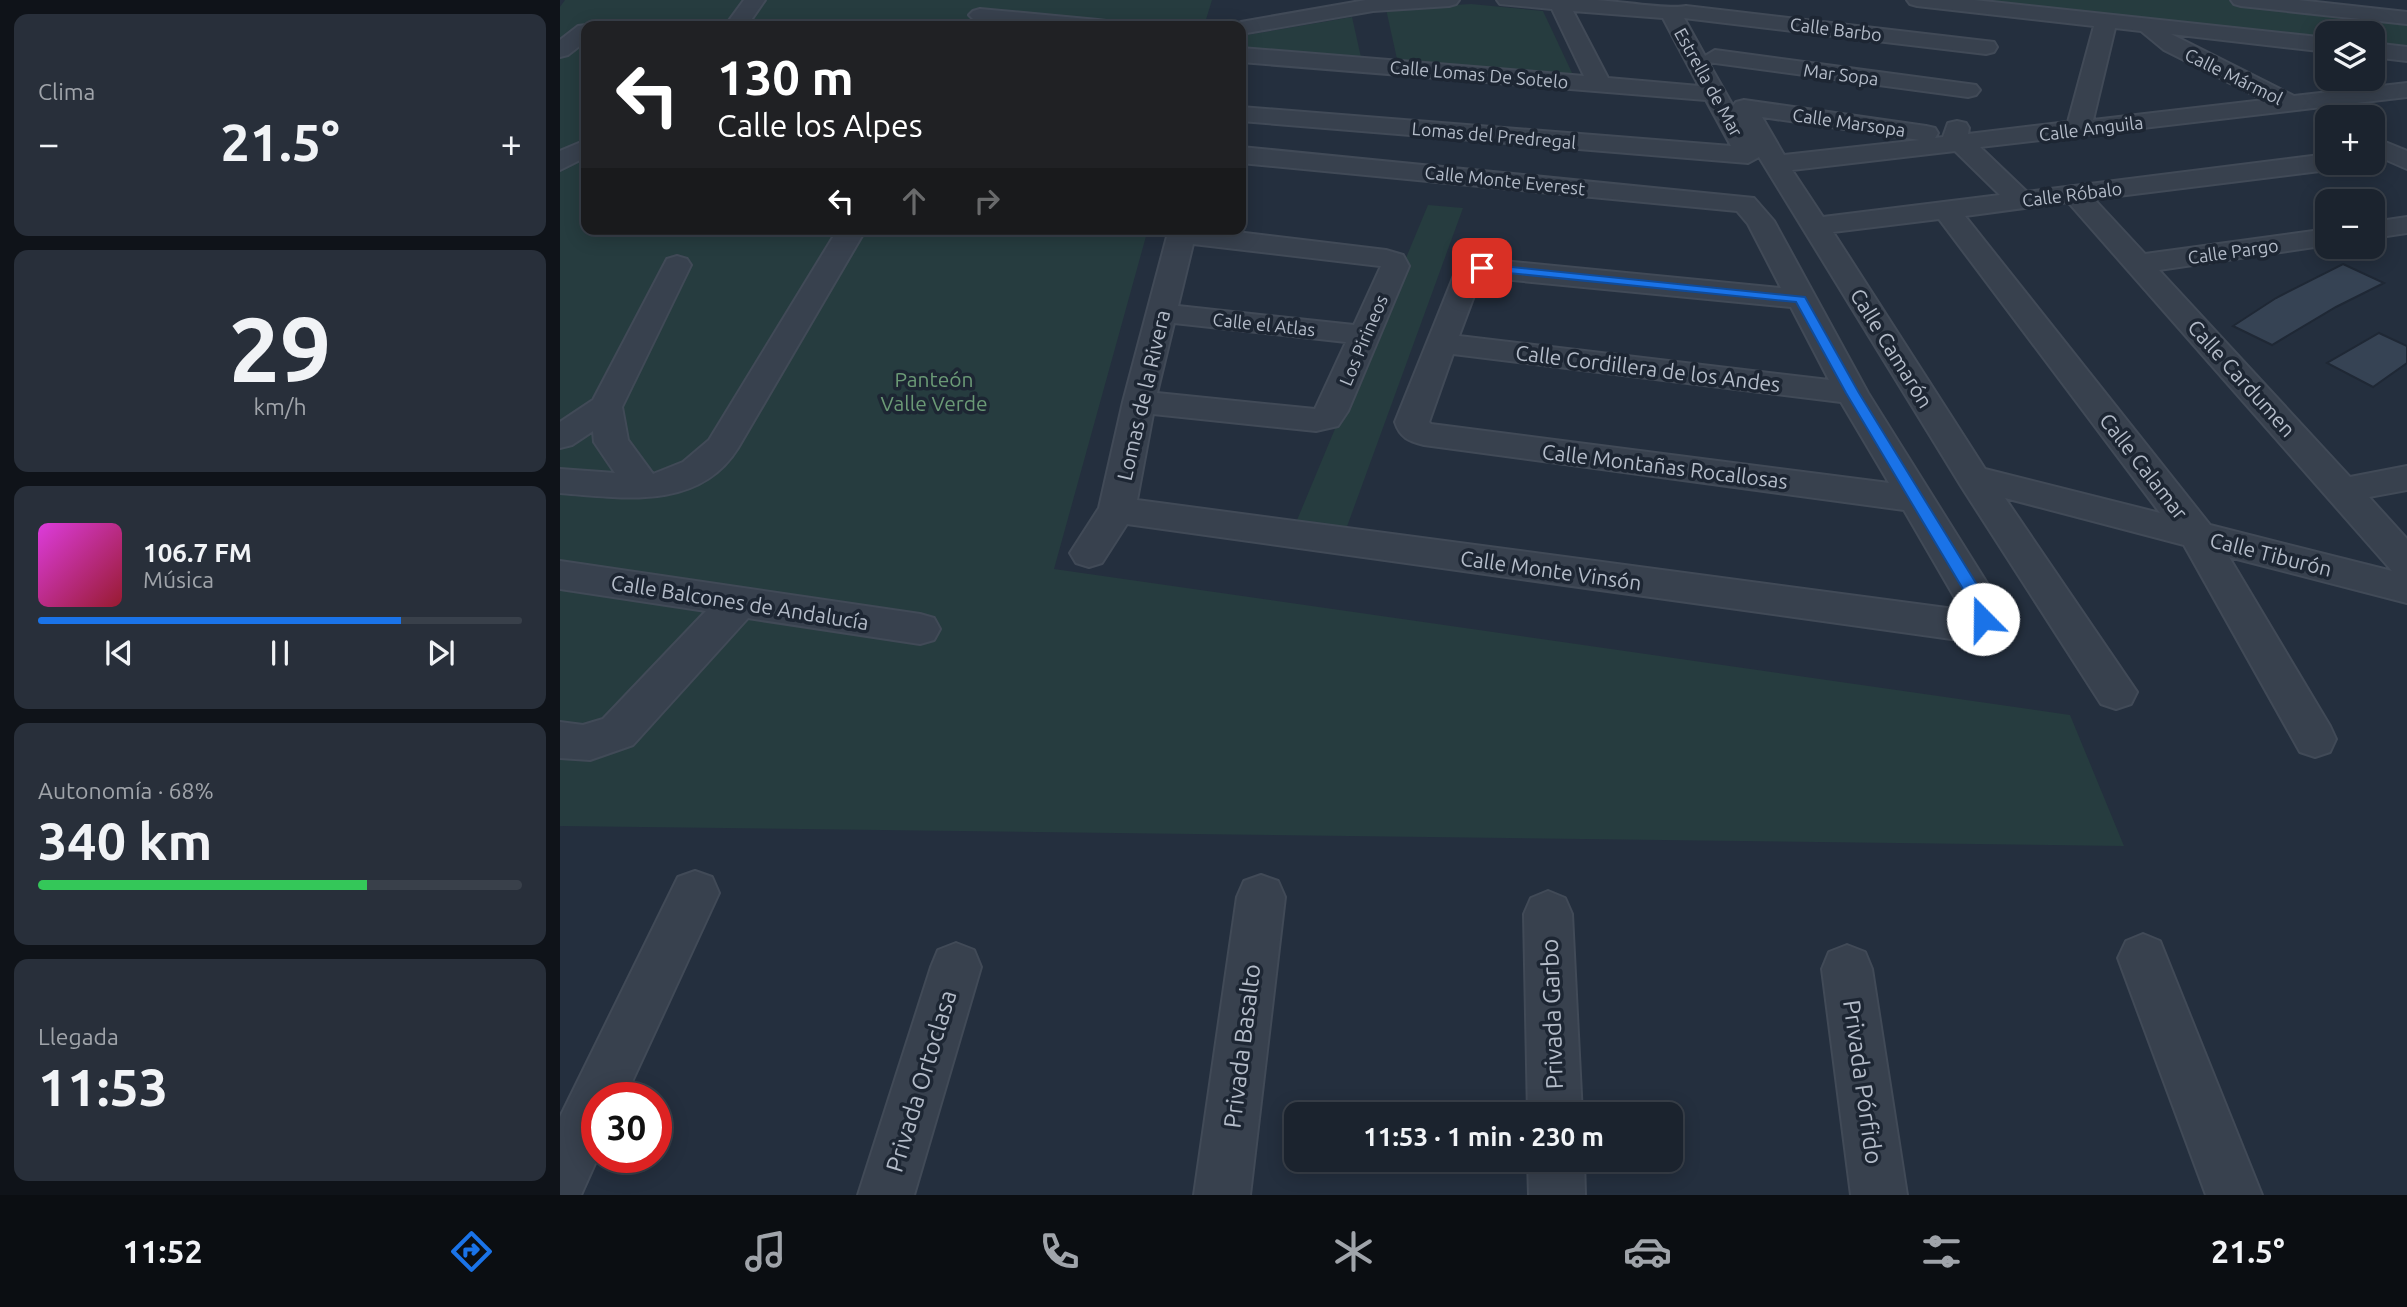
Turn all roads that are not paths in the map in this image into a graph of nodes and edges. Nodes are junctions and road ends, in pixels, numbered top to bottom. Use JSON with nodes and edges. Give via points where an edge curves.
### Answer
{"nodes":[{"id":1,"x":755,"y":0,"type":"edge"},
{"id":2,"x":1449,"y":0,"type":"edge"},
{"id":3,"x":1507,"y":0,"type":"edge"},
{"id":4,"x":1917,"y":0,"type":"edge"},
{"id":5,"x":2139,"y":0,"type":"edge"},
{"id":6,"x":2241,"y":0,"type":"edge"},
{"id":7,"x":1559,"y":3,"type":"junction"},
{"id":8,"x":1373,"y":5,"type":"junction"},
{"id":9,"x":1676,"y":8,"type":"edge"},
{"id":10,"x":2006,"y":10,"type":"junction"},
{"id":11,"x":981,"y":14,"type":"edge"},
{"id":12,"x":2407,"y":18,"type":"edge"},
{"id":13,"x":740,"y":21,"type":"edge"},
{"id":14,"x":1049,"y":21,"type":"edge"},
{"id":15,"x":1246,"y":21,"type":"edge"},
{"id":16,"x":2106,"y":21,"type":"junction"},
{"id":17,"x":2143,"y":25,"type":"junction"},
{"id":18,"x":560,"y":28,"type":"edge"},
{"id":19,"x":581,"y":30,"type":"edge"},
{"id":20,"x":581,"y":34,"type":"edge"},
{"id":21,"x":2315,"y":44,"type":"edge"},
{"id":22,"x":1986,"y":47,"type":"junction"},
{"id":23,"x":560,"y":50,"type":"edge"},
{"id":24,"x":2385,"y":51,"type":"edge"},
{"id":25,"x":2407,"y":54,"type":"edge"},
{"id":26,"x":1246,"y":55,"type":"edge"},
{"id":27,"x":1715,"y":57,"type":"junction"},
{"id":28,"x":1388,"y":66,"type":"junction"},
{"id":29,"x":1600,"y":85,"type":"junction"},
{"id":30,"x":1968,"y":90,"type":"junction"},
{"id":31,"x":2407,"y":90,"type":"edge"},
{"id":32,"x":1716,"y":94,"type":"junction"},
{"id":33,"x":2289,"y":103,"type":"junction"},
{"id":34,"x":1744,"y":107,"type":"junction"},
{"id":35,"x":1246,"y":114,"type":"edge"},
{"id":36,"x":2315,"y":116,"type":"edge"},
{"id":37,"x":2078,"y":130,"type":"junction"},
{"id":38,"x":1958,"y":139,"type":"junction"},
{"id":39,"x":581,"y":149,"type":"edge"},
{"id":40,"x":1246,"y":155,"type":"edge"},
{"id":41,"x":1762,"y":160,"type":"junction"},
{"id":42,"x":560,"y":162,"type":"edge"},
{"id":43,"x":2315,"y":164,"type":"edge"},
{"id":44,"x":1246,"y":169,"type":"edge"},
{"id":45,"x":2076,"y":194,"type":"junction"},
{"id":46,"x":2021,"y":201,"type":"junction"},
{"id":47,"x":1947,"y":211,"type":"junction"},
{"id":48,"x":1760,"y":221,"type":"junction"},
{"id":49,"x":2407,"y":225,"type":"edge"},
{"id":50,"x":1817,"y":226,"type":"junction"},
{"id":51,"x":2385,"y":228,"type":"edge"},
{"id":52,"x":848,"y":235,"type":"edge"},
{"id":53,"x":1182,"y":235,"type":"edge"},
{"id":54,"x":1206,"y":235,"type":"edge"},
{"id":55,"x":2315,"y":239,"type":"edge"},
{"id":56,"x":2138,"y":264,"type":"junction"},
{"id":57,"x":677,"y":265,"type":"dead end"},
{"id":58,"x":1801,"y":299,"type":"junction"},
{"id":59,"x":1162,"y":313,"type":"junction"},
{"id":60,"x":1365,"y":335,"type":"junction"},
{"id":61,"x":1443,"y":342,"type":"junction"},
{"id":62,"x":1853,"y":393,"type":"junction"},
{"id":63,"x":1139,"y":402,"type":"junction"},
{"id":64,"x":606,"y":407,"type":"junction"},
{"id":65,"x":560,"y":436,"type":"edge"},
{"id":66,"x":1973,"y":478,"type":"junction"},
{"id":67,"x":2407,"y":478,"type":"edge"},
{"id":68,"x":560,"y":481,"type":"edge"},
{"id":69,"x":644,"y":487,"type":"junction"},
{"id":70,"x":2344,"y":490,"type":"junction"},
{"id":71,"x":1917,"y":499,"type":"junction"},
{"id":72,"x":1117,"y":510,"type":"junction"},
{"id":73,"x":2197,"y":535,"type":"junction"},
{"id":74,"x":1089,"y":554,"type":"dead end"},
{"id":75,"x":2407,"y":563,"type":"edge"},
{"id":76,"x":560,"y":575,"type":"edge"},
{"id":77,"x":2407,"y":589,"type":"edge"},
{"id":78,"x":739,"y":602,"type":"junction"},
{"id":79,"x":1983,"y":619,"type":"joint"},
{"id":80,"x":920,"y":629,"type":"dead end"},
{"id":81,"x":2116,"y":692,"type":"dead end"},
{"id":82,"x":2315,"y":739,"type":"dead end"},
{"id":83,"x":560,"y":740,"type":"edge"},
{"id":84,"x":695,"y":893,"type":"dead end"},
{"id":85,"x":1261,"y":897,"type":"dead end"},
{"id":86,"x":1548,"y":914,"type":"dead end"},
{"id":87,"x":2143,"y":958,"type":"dead end"},
{"id":88,"x":956,"y":967,"type":"dead end"},
{"id":89,"x":1847,"y":969,"type":"dead end"},
{"id":90,"x":605,"y":1082,"type":"edge"},
{"id":91,"x":1555,"y":1102,"type":"edge"},
{"id":92,"x":581,"y":1132,"type":"edge"},
{"id":93,"x":1556,"y":1172,"type":"edge"},
{"id":94,"x":560,"y":1177,"type":"edge"},
{"id":95,"x":886,"y":1195,"type":"edge"},
{"id":96,"x":1222,"y":1195,"type":"edge"},
{"id":97,"x":1557,"y":1195,"type":"edge"},
{"id":98,"x":1879,"y":1195,"type":"edge"},
{"id":99,"x":2234,"y":1195,"type":"edge"}],
"edges":[{"from":1,"to":13,"type":"street"},
{"from":2,"to":8,"type":"street"},
{"from":3,"to":7,"type":"street","name":"Calle Barbo"},
{"from":4,"to":10,"type":"street"},
{"from":5,"to":17,"type":"street"},
{"from":6,"to":12,"type":"street"},
{"from":7,"to":9,"type":"street","name":"Calle Barbo"},
{"from":7,"to":29,"type":"street"},
{"from":8,"to":15,"type":"street"},
{"from":8,"to":28,"type":"street"},
{"from":9,"to":22,"type":"street","name":"Calle Barbo"},
{"from":9,"to":27,"type":"street","name":"Calle Camarón"},
{"from":9,"to":32,"type":"street","name":"Estrella de Mar"},
{"from":10,"to":16,"type":"street"},
{"from":10,"to":22,"type":"street"},
{"from":11,"to":14,"type":"street"},
{"from":16,"to":17,"type":"street"},
{"from":16,"to":37,"type":"street"},
{"from":17,"to":21,"type":"street"},
{"from":17,"to":33,"type":"street","name":"Calle Mármol","via":[[2172,46]]},
{"from":18,"to":19,"type":"street"},
{"from":20,"to":23,"type":"street"},
{"from":22,"to":30,"type":"street"},
{"from":24,"to":25,"type":"street"},
{"from":26,"to":28,"type":"street","name":"Calle Lomas De Sotelo"},
{"from":27,"to":30,"type":"street","name":"Mar Sopa"},
{"from":27,"to":34,"type":"street","name":"Calle Camarón"},
{"from":28,"to":29,"type":"street","name":"Calle Lomas De Sotelo"},
{"from":29,"to":32,"type":"street","name":"Calle Lomas De Sotelo"},
{"from":30,"to":38,"type":"street"},
{"from":31,"to":33,"type":"street","name":"Calle Anguila"},
{"from":32,"to":41,"type":"street","name":"Estrella de Mar"},
{"from":33,"to":36,"type":"street","name":"Calle Mármol"},
{"from":33,"to":37,"type":"street","name":"Calle Anguila"},
{"from":34,"to":38,"type":"street","name":"Calle Marsopa"},
{"from":34,"to":41,"type":"street","name":"Calle Camarón"},
{"from":35,"to":41,"type":"street","name":"Lomas del Predregal"},
{"from":37,"to":38,"type":"street","name":"Calle Anguila"},
{"from":38,"to":41,"type":"street","name":"Calle Anguila"},
{"from":38,"to":46,"type":"street"},
{"from":39,"to":42,"type":"street"},
{"from":40,"to":48,"type":"street","name":"Calle Monte Everest","via":[[1738,203],[1751,208]]},
{"from":41,"to":50,"type":"street","name":"Calle Camarón"},
{"from":43,"to":45,"type":"street","name":"Calle Róbalo"},
{"from":44,"to":48,"type":"street","name":"Calle Monte Everest"},
{"from":45,"to":46,"type":"street","name":"Calle Róbalo"},
{"from":45,"to":56,"type":"street","name":"Calle Cardumen"},
{"from":46,"to":47,"type":"street","name":"Calle Róbalo"},
{"from":47,"to":50,"type":"street","name":"Calle Róbalo"},
{"from":47,"to":73,"type":"street","name":"Calle Calamar"},
{"from":48,"to":58,"type":"street","name":"Calle Monte Everest"},
{"from":49,"to":51,"type":"street"},
{"from":50,"to":66,"type":"street","name":"Calle Camarón"},
{"from":52,"to":69,"type":"street","via":[[720,448],[692,474],[665,485]]},
{"from":53,"to":59,"type":"street","name":"Lomas de la Rivera"},
{"from":54,"to":60,"type":"street","name":"Los Pirineos","via":[[1393,261],[1395,266]]},
{"from":55,"to":56,"type":"street","name":"Calle Pargo"},
{"from":56,"to":70,"type":"street","name":"Calle Cardumen"},
{"from":57,"to":64,"type":"street"},
{"from":58,"to":61,"type":"street","via":[[1469,269]]},
{"from":58,"to":62,"type":"street","name":"Calle Monte Everest"},
{"from":59,"to":60,"type":"street","name":"Calle el Atlas"},
{"from":59,"to":63,"type":"street","name":"Lomas de la Rivera"},
{"from":60,"to":63,"type":"street","name":"Los Pirineos","via":[[1326,418]]},
{"from":61,"to":62,"type":"street","name":"Calle Cordillera de los Andes"},
{"from":61,"to":71,"type":"street","name":"Calle Montañas Rocallosas","via":[[1412,422],[1414,429],[1424,434]]},
{"from":62,"to":71,"type":"street","name":"Calle Monte Everest"},
{"from":63,"to":72,"type":"street","name":"Lomas de la Rivera"},
{"from":64,"to":65,"type":"street"},
{"from":64,"to":69,"type":"street","via":[[611,442]]},
{"from":66,"to":73,"type":"street","name":"Calle Tiburón"},
{"from":66,"to":81,"type":"street","name":"Calle Camarón"},
{"from":67,"to":70,"type":"street"},
{"from":68,"to":69,"type":"street"},
{"from":70,"to":75,"type":"street","name":"Calle Cardumen"},
{"from":71,"to":79,"type":"street","name":"Calle Monte Everest","via":[[1981,606]]},
{"from":72,"to":74,"type":"street","name":"Lomas de la Rivera"},
{"from":72,"to":79,"type":"street","name":"Calle Monte Vinsón","via":[[1973,627]]},
{"from":73,"to":77,"type":"street","name":"Calle Tiburón"},
{"from":73,"to":82,"type":"street","name":"Calle Calamar"},
{"from":76,"to":78,"type":"street","name":"Calle Balcones de Andalucía"},
{"from":78,"to":80,"type":"street","name":"Calle Balcones de Andalucía"},
{"from":78,"to":83,"type":"street","via":[[634,717],[604,740],[588,744]]},
{"from":84,"to":90,"type":"street"},
{"from":85,"to":96,"type":"street","name":"Privada Basalto"},
{"from":86,"to":91,"type":"street","name":"Privada Garbo"},
{"from":87,"to":99,"type":"street"},
{"from":88,"to":95,"type":"street","name":"Privada Ortoclasa"},
{"from":89,"to":98,"type":"street","name":"Privada Pórfido"},
{"from":92,"to":94,"type":"street"},
{"from":93,"to":97,"type":"street"}]}
